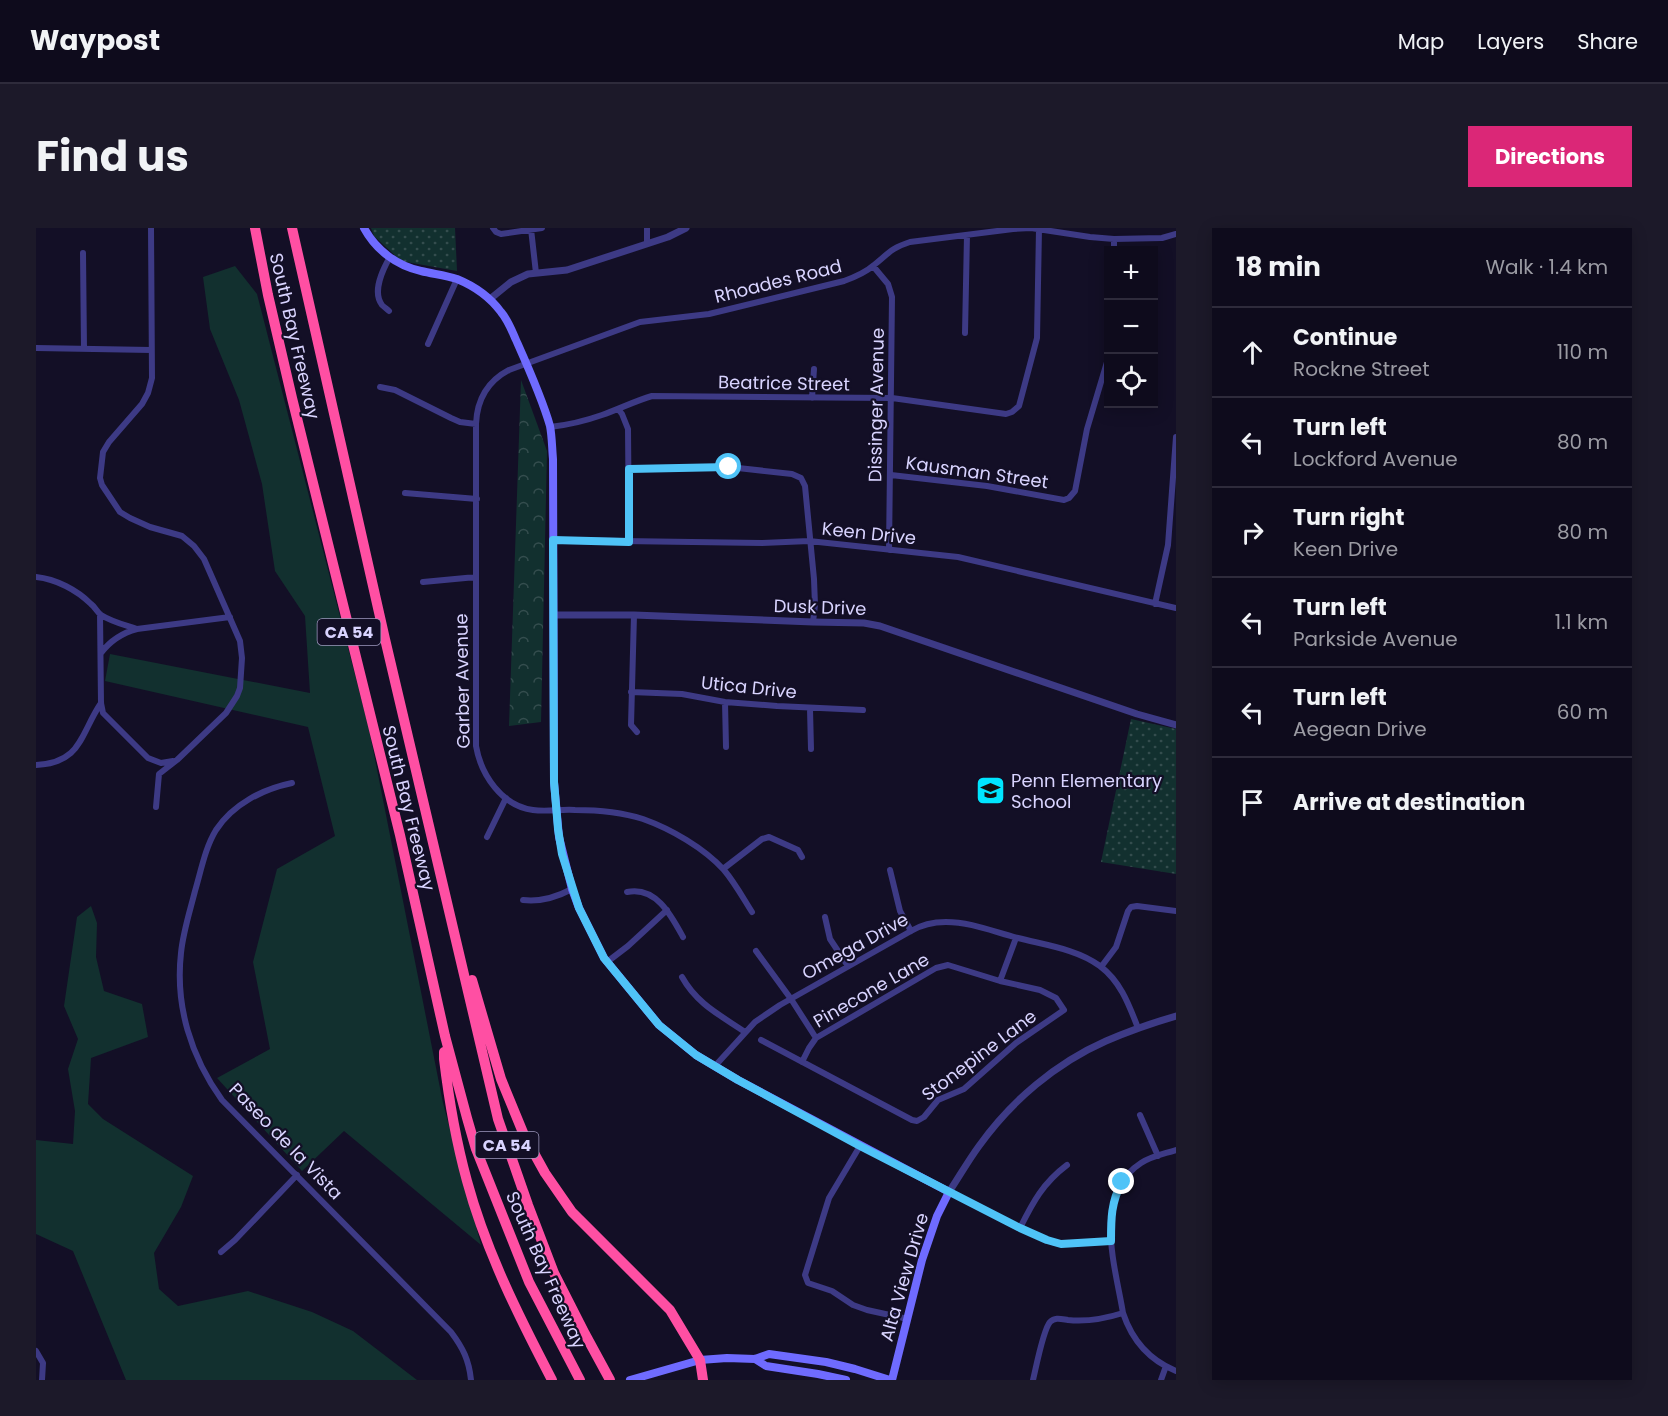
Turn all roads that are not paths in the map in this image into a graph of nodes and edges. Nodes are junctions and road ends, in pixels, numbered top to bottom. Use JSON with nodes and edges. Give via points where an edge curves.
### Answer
{"nodes":[{"id":1,"x":151,"y":228,"type":"edge"},
{"id":2,"x":255,"y":228,"type":"edge"},
{"id":3,"x":292,"y":228,"type":"edge"},
{"id":4,"x":364,"y":228,"type":"edge"},
{"id":5,"x":493,"y":228,"type":"edge"},
{"id":6,"x":542,"y":228,"type":"edge"},
{"id":7,"x":647,"y":228,"type":"edge"},
{"id":8,"x":686,"y":228,"type":"edge"},
{"id":9,"x":531,"y":229,"type":"edge"},
{"id":10,"x":1038,"y":229,"type":"edge"},
{"id":11,"x":1176,"y":234,"type":"edge"},
{"id":12,"x":967,"y":235,"type":"junction"},
{"id":13,"x":1114,"y":239,"type":"junction"},
{"id":14,"x":647,"y":243,"type":"junction"},
{"id":15,"x":1114,"y":246,"type":"edge"},
{"id":16,"x":83,"y":253,"type":"dead end"},
{"id":17,"x":390,"y":258,"type":"junction"},
{"id":18,"x":873,"y":266,"type":"junction"},
{"id":19,"x":536,"y":273,"type":"junction"},
{"id":20,"x":457,"y":279,"type":"junction"},
{"id":21,"x":490,"y":299,"type":"junction"},
{"id":22,"x":389,"y":311,"type":"dead end"},
{"id":23,"x":965,"y":333,"type":"dead end"},
{"id":24,"x":428,"y":344,"type":"dead end"},
{"id":25,"x":36,"y":348,"type":"edge"},
{"id":26,"x":84,"y":349,"type":"junction"},
{"id":27,"x":151,"y":350,"type":"junction"},
{"id":28,"x":1108,"y":354,"type":"edge"},
{"id":29,"x":526,"y":362,"type":"junction"},
{"id":30,"x":814,"y":369,"type":"dead end"},
{"id":31,"x":380,"y":387,"type":"dead end"},
{"id":32,"x":812,"y":398,"type":"junction"},
{"id":33,"x":892,"y":398,"type":"junction"},
{"id":34,"x":618,"y":409,"type":"junction"},
{"id":35,"x":476,"y":424,"type":"junction"},
{"id":36,"x":550,"y":428,"type":"junction"},
{"id":37,"x":1176,"y":437,"type":"edge"},
{"id":38,"x":629,"y":469,"type":"junction"},
{"id":39,"x":891,"y":475,"type":"junction"},
{"id":40,"x":405,"y":493,"type":"dead end"},
{"id":41,"x":477,"y":499,"type":"junction"},
{"id":42,"x":553,"y":540,"type":"junction"},
{"id":43,"x":809,"y":541,"type":"junction"},
{"id":44,"x":629,"y":542,"type":"junction"},
{"id":45,"x":889,"y":550,"type":"junction"},
{"id":46,"x":36,"y":577,"type":"edge"},
{"id":47,"x":476,"y":577,"type":"junction"},
{"id":48,"x":423,"y":582,"type":"dead end"},
{"id":49,"x":1155,"y":604,"type":"junction"},
{"id":50,"x":1176,"y":608,"type":"edge"},
{"id":51,"x":99,"y":614,"type":"junction"},
{"id":52,"x":554,"y":615,"type":"junction"},
{"id":53,"x":633,"y":615,"type":"junction"},
{"id":54,"x":230,"y":617,"type":"junction"},
{"id":55,"x":813,"y":622,"type":"junction"},
{"id":56,"x":137,"y":629,"type":"junction"},
{"id":57,"x":100,"y":654,"type":"junction"},
{"id":58,"x":632,"y":692,"type":"junction"},
{"id":59,"x":725,"y":702,"type":"junction"},
{"id":60,"x":101,"y":703,"type":"junction"},
{"id":61,"x":810,"y":709,"type":"junction"},
{"id":62,"x":863,"y":710,"type":"dead end"},
{"id":63,"x":1176,"y":725,"type":"edge"},
{"id":64,"x":637,"y":732,"type":"dead end"},
{"id":65,"x":726,"y":747,"type":"dead end"},
{"id":66,"x":811,"y":749,"type":"dead end"},
{"id":67,"x":177,"y":760,"type":"junction"},
{"id":68,"x":36,"y":765,"type":"edge"},
{"id":69,"x":292,"y":783,"type":"dead end"},
{"id":70,"x":506,"y":798,"type":"junction"},
{"id":71,"x":156,"y":807,"type":"dead end"},
{"id":72,"x":556,"y":810,"type":"junction"},
{"id":73,"x":487,"y":837,"type":"dead end"},
{"id":74,"x":802,"y":857,"type":"dead end"},
{"id":75,"x":723,"y":869,"type":"junction"},
{"id":76,"x":890,"y":870,"type":"dead end"},
{"id":77,"x":572,"y":890,"type":"junction"},
{"id":78,"x":627,"y":891,"type":"dead end"},
{"id":79,"x":445,"y":894,"type":"junction"},
{"id":80,"x":523,"y":900,"type":"dead end"},
{"id":81,"x":667,"y":910,"type":"junction"},
{"id":82,"x":1176,"y":911,"type":"edge"},
{"id":83,"x":752,"y":912,"type":"dead end"},
{"id":84,"x":825,"y":917,"type":"dead end"},
{"id":85,"x":911,"y":931,"type":"junction"},
{"id":86,"x":683,"y":937,"type":"dead end"},
{"id":87,"x":1016,"y":938,"type":"junction"},
{"id":88,"x":756,"y":951,"type":"dead end"},
{"id":89,"x":607,"y":962,"type":"junction"},
{"id":90,"x":848,"y":966,"type":"junction"},
{"id":91,"x":1101,"y":967,"type":"junction"},
{"id":92,"x":682,"y":977,"type":"dead end"},
{"id":93,"x":1000,"y":981,"type":"junction"},
{"id":94,"x":790,"y":999,"type":"junction"},
{"id":95,"x":1064,"y":1010,"type":"joint"},
{"id":96,"x":1176,"y":1016,"type":"edge"},
{"id":97,"x":1138,"y":1028,"type":"junction"},
{"id":98,"x":744,"y":1032,"type":"junction"},
{"id":99,"x":444,"y":1036,"type":"junction"},
{"id":100,"x":816,"y":1038,"type":"junction"},
{"id":101,"x":761,"y":1041,"type":"dead end"},
{"id":102,"x":802,"y":1062,"type":"junction"},
{"id":103,"x":715,"y":1066,"type":"junction"},
{"id":104,"x":1140,"y":1115,"type":"dead end"},
{"id":105,"x":860,"y":1146,"type":"junction"},
{"id":106,"x":1176,"y":1150,"type":"edge"},
{"id":107,"x":1158,"y":1156,"type":"junction"},
{"id":108,"x":1067,"y":1165,"type":"dead end"},
{"id":109,"x":297,"y":1175,"type":"junction"},
{"id":110,"x":949,"y":1192,"type":"junction"},
{"id":111,"x":1020,"y":1228,"type":"junction"},
{"id":112,"x":1111,"y":1241,"type":"junction"},
{"id":113,"x":221,"y":1252,"type":"dead end"},
{"id":114,"x":1123,"y":1313,"type":"junction"},
{"id":115,"x":908,"y":1319,"type":"junction"},
{"id":116,"x":36,"y":1351,"type":"edge"},
{"id":117,"x":755,"y":1359,"type":"junction"},
{"id":118,"x":700,"y":1360,"type":"junction"},
{"id":119,"x":1166,"y":1366,"type":"junction"},
{"id":120,"x":1176,"y":1371,"type":"edge"},
{"id":121,"x":42,"y":1380,"type":"edge"},
{"id":122,"x":471,"y":1380,"type":"edge"},
{"id":123,"x":552,"y":1380,"type":"edge"},
{"id":124,"x":580,"y":1380,"type":"edge"},
{"id":125,"x":610,"y":1380,"type":"edge"},
{"id":126,"x":631,"y":1380,"type":"edge"},
{"id":127,"x":703,"y":1380,"type":"edge"},
{"id":128,"x":846,"y":1380,"type":"edge"},
{"id":129,"x":891,"y":1380,"type":"edge"},
{"id":130,"x":1033,"y":1380,"type":"edge"},
{"id":131,"x":1161,"y":1380,"type":"edge"}],
"edges":[{"from":1,"to":27,"type":"street"},
{"from":2,"to":99,"type":"highway","name":"South Bay Freeway","number":"CA 54"},
{"from":3,"to":79,"type":"highway","name":"South Bay Freeway","number":"CA 54"},
{"from":4,"to":17,"type":"main road"},
{"from":5,"to":9,"type":"street","via":[[501,234]]},
{"from":6,"to":9,"type":"street"},
{"from":7,"to":14,"type":"street"},
{"from":8,"to":14,"type":"street"},
{"from":9,"to":19,"type":"street"},
{"from":10,"to":12,"type":"street","name":"Rhoades Road"},
{"from":10,"to":13,"type":"street","name":"Rhoades Road"},
{"from":10,"to":33,"type":"street","name":"Beatrice Street","via":[[1037,338],[1019,406],[1006,414]]},
{"from":11,"to":13,"type":"street","name":"Rhoades Road"},
{"from":12,"to":18,"type":"street","name":"Rhoades Road","via":[[897,246]]},
{"from":12,"to":23,"type":"street"},
{"from":13,"to":15,"type":"street"},
{"from":14,"to":19,"type":"street","via":[[567,270]]},
{"from":16,"to":26,"type":"street"},
{"from":17,"to":20,"type":"main road","via":[[413,269]]},
{"from":17,"to":22,"type":"street","via":[[380,278],[378,297]]},
{"from":18,"to":29,"type":"street","name":"Rhoades Road","via":[[844,281],[709,314],[640,322]]},
{"from":18,"to":33,"type":"street","name":"Dissinger Avenue","via":[[888,284],[892,297]]},
{"from":19,"to":21,"type":"street","via":[[510,282]]},
{"from":20,"to":21,"type":"main road"},
{"from":20,"to":24,"type":"street"},
{"from":21,"to":29,"type":"main road","via":[[502,313]]},
{"from":25,"to":26,"type":"street"},
{"from":26,"to":27,"type":"street"},
{"from":27,"to":54,"type":"street","via":[[148,393],[108,442],[103,452],[102,485],[120,512],[150,527],[182,536],[194,546],[204,559]]},
{"from":28,"to":39,"type":"street","name":"Kausman Street","via":[[1075,492],[1069,498]]},
{"from":29,"to":35,"type":"street","name":"Garber Avenue","via":[[503,373],[488,387],[479,405]]},
{"from":29,"to":36,"type":"main road"},
{"from":30,"to":32,"type":"street"},
{"from":31,"to":35,"type":"street","via":[[395,390],[460,422]]},
{"from":32,"to":33,"type":"street","name":"Beatrice Street"},
{"from":32,"to":34,"type":"street","name":"Beatrice Street","via":[[652,396]]},
{"from":33,"to":39,"type":"street","name":"Dissinger Avenue"},
{"from":34,"to":36,"type":"street","name":"Beatrice Street"},
{"from":34,"to":38,"type":"street","via":[[628,429]]},
{"from":35,"to":41,"type":"street","name":"Garber Avenue"},
{"from":36,"to":42,"type":"main road"},
{"from":37,"to":49,"type":"street","via":[[1168,545]]},
{"from":38,"to":43,"type":"street","via":[[729,467],[792,474],[801,478],[805,486]]},
{"from":38,"to":44,"type":"street"},
{"from":39,"to":45,"type":"street","name":"Dissinger Avenue"},
{"from":40,"to":41,"type":"street"},
{"from":41,"to":47,"type":"street","name":"Garber Avenue"},
{"from":42,"to":44,"type":"street","name":"Keen Drive"},
{"from":42,"to":52,"type":"main road"},
{"from":43,"to":44,"type":"street","name":"Keen Drive"},
{"from":43,"to":45,"type":"street","name":"Keen Drive"},
{"from":43,"to":55,"type":"street","via":[[814,579]]},
{"from":45,"to":49,"type":"street","name":"Keen Drive","via":[[975,560]]},
{"from":46,"to":51,"type":"street","via":[[65,585]]},
{"from":47,"to":48,"type":"street"},
{"from":47,"to":70,"type":"street","name":"Garber Avenue","via":[[476,746],[486,775]]},
{"from":49,"to":50,"type":"street","name":"Keen Drive"},
{"from":51,"to":56,"type":"street"},
{"from":51,"to":57,"type":"street"},
{"from":52,"to":53,"type":"street","name":"Dusk Drive"},
{"from":52,"to":72,"type":"main road"},
{"from":53,"to":55,"type":"street","name":"Dusk Drive"},
{"from":53,"to":58,"type":"street"},
{"from":54,"to":56,"type":"street"},
{"from":54,"to":67,"type":"street","via":[[240,641],[240,688],[226,713]]},
{"from":55,"to":63,"type":"street","name":"Dusk Drive","via":[[864,622],[880,626]]},
{"from":56,"to":57,"type":"street","via":[[125,632]]},
{"from":57,"to":60,"type":"street"},
{"from":58,"to":59,"type":"street","name":"Utica Drive","via":[[682,694]]},
{"from":58,"to":64,"type":"street","via":[[631,725]]},
{"from":59,"to":61,"type":"street","name":"Utica Drive"},
{"from":59,"to":65,"type":"street"},
{"from":60,"to":67,"type":"street","via":[[104,713],[148,758],[161,763]]},
{"from":60,"to":68,"type":"street","via":[[74,751],[50,764]]},
{"from":61,"to":62,"type":"street","name":"Utica Drive"},
{"from":61,"to":66,"type":"street"},
{"from":67,"to":71,"type":"street","via":[[159,774]]},
{"from":69,"to":109,"type":"street","name":"Paseo de la Vista","via":[[253,797],[216,830],[185,928],[180,981],[188,1033],[209,1080],[232,1111]]},
{"from":70,"to":72,"type":"street","name":"Garber Avenue","via":[[533,810]]},
{"from":70,"to":73,"type":"street"},
{"from":72,"to":75,"type":"street","name":"Garber Avenue","via":[[613,812],[643,819],[681,837]]},
{"from":72,"to":77,"type":"main road"},
{"from":74,"to":75,"type":"street","via":[[798,850],[769,837]]},
{"from":75,"to":83,"type":"street","name":"Garber Avenue"},
{"from":76,"to":85,"type":"street","via":[[900,911]]},
{"from":77,"to":80,"type":"street"},
{"from":77,"to":89,"type":"main road"},
{"from":78,"to":81,"type":"street","via":[[644,892]]},
{"from":79,"to":118,"type":"highway","via":[[501,1079],[524,1135],[572,1212],[670,1310]]},
{"from":79,"to":125,"type":"highway","name":"South Bay Freeway","number":"CA 54","via":[[498,1119],[554,1272]]},
{"from":81,"to":86,"type":"street"},
{"from":81,"to":89,"type":"street"},
{"from":82,"to":91,"type":"street","via":[[1131,907],[1116,947]]},
{"from":84,"to":90,"type":"street","via":[[830,939]]},
{"from":85,"to":87,"type":"street","name":"Omega Drive","via":[[945,922]]},
{"from":85,"to":90,"type":"street","name":"Omega Drive"},
{"from":87,"to":91,"type":"street","name":"Omega Drive","via":[[1070,951]]},
{"from":87,"to":93,"type":"street"},
{"from":88,"to":94,"type":"street"},
{"from":89,"to":103,"type":"main road","via":[[659,1025]]},
{"from":90,"to":94,"type":"street","name":"Omega Drive"},
{"from":91,"to":97,"type":"street","name":"Omega Drive","via":[[1123,992]]},
{"from":92,"to":98,"type":"street","via":[[703,1004]]},
{"from":93,"to":95,"type":"street","name":"Pinecone Lane","via":[[1040,990],[1056,998]]},
{"from":93,"to":100,"type":"street","name":"Pinecone Lane","via":[[948,965],[936,968]]},
{"from":94,"to":98,"type":"street","name":"Omega Drive"},
{"from":94,"to":100,"type":"street"},
{"from":95,"to":102,"type":"street","name":"Stonepine Lane","via":[[1016,1043],[964,1089],[939,1100],[917,1121]]},
{"from":96,"to":97,"type":"street","name":"Alta View Drive"},
{"from":97,"to":110,"type":"street","name":"Alta View Drive","via":[[1077,1056],[1024,1096],[979,1145]]},
{"from":98,"to":103,"type":"street","name":"Omega Drive"},
{"from":99,"to":123,"type":"highway","via":[[450,1104],[470,1191],[496,1264]]},
{"from":99,"to":124,"type":"highway","name":"South Bay Freeway","number":"CA 54","via":[[476,1149],[530,1282]]},
{"from":100,"to":102,"type":"street","name":"Pinecone Lane"},
{"from":101,"to":102,"type":"street"},
{"from":103,"to":105,"type":"main road"},
{"from":104,"to":107,"type":"street"},
{"from":105,"to":110,"type":"main road"},
{"from":105,"to":115,"type":"street","via":[[829,1198],[805,1275],[808,1282],[853,1305]]},
{"from":106,"to":107,"type":"street"},
{"from":107,"to":112,"type":"street","via":[[1136,1167],[1118,1189],[1111,1211]]},
{"from":108,"to":111,"type":"street","via":[[1044,1186]]},
{"from":109,"to":113,"type":"street"},
{"from":109,"to":122,"type":"street","name":"Paseo de la Vista","via":[[451,1332],[466,1355]]},
{"from":110,"to":111,"type":"street"},
{"from":110,"to":115,"type":"main road","name":"Alta View Drive","via":[[922,1260]]},
{"from":111,"to":112,"type":"street","via":[[1061,1244]]},
{"from":112,"to":114,"type":"street"},
{"from":114,"to":119,"type":"street","via":[[1137,1342]]},
{"from":114,"to":130,"type":"street","via":[[1103,1319],[1052,1320]]},
{"from":115,"to":129,"type":"main road","name":"Alta View Drive"},
{"from":116,"to":121,"type":"street","via":[[43,1363]]},
{"from":117,"to":118,"type":"main road"},
{"from":117,"to":128,"type":"main road","via":[[766,1366]]},
{"from":117,"to":129,"type":"main road","via":[[769,1354],[798,1358]]},
{"from":118,"to":126,"type":"main road"},
{"from":118,"to":127,"type":"highway"},
{"from":119,"to":120,"type":"street"},
{"from":119,"to":131,"type":"street"}]}
